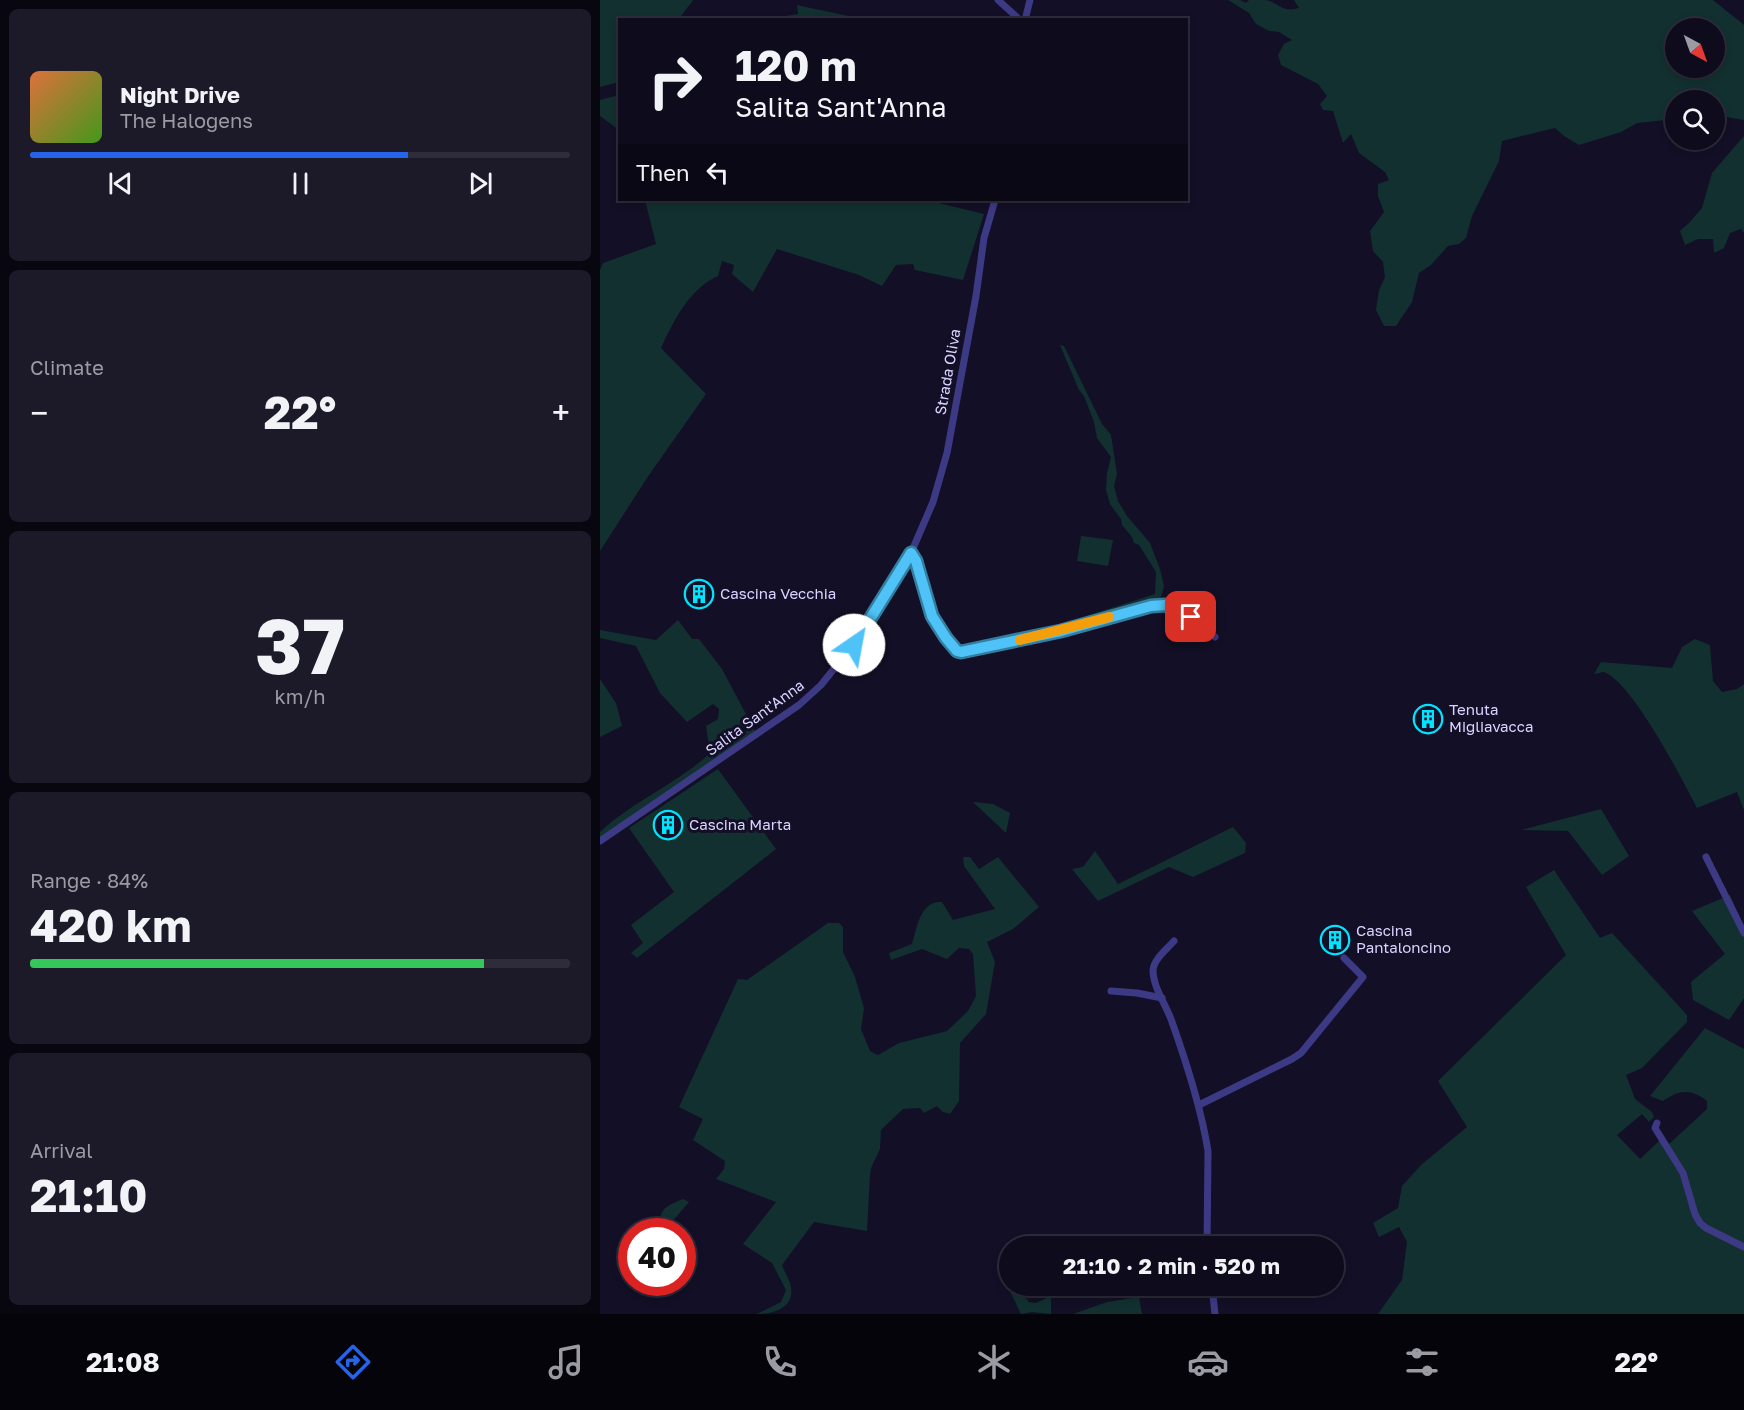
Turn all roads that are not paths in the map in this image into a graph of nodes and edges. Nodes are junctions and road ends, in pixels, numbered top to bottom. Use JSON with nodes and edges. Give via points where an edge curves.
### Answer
{"nodes":[{"id":1,"x":998,"y":0,"type":"edge"},
{"id":2,"x":1030,"y":0,"type":"edge"},
{"id":3,"x":1020,"y":18,"type":"edge"},
{"id":4,"x":1023,"y":18,"type":"edge"},
{"id":5,"x":995,"y":201,"type":"edge"},
{"id":6,"x":913,"y":550,"type":"junction"},
{"id":7,"x":1215,"y":637,"type":"dead end"},
{"id":8,"x":600,"y":841,"type":"edge"},
{"id":9,"x":1706,"y":857,"type":"dead end"},
{"id":10,"x":1744,"y":933,"type":"edge"},
{"id":11,"x":1174,"y":941,"type":"dead end"},
{"id":12,"x":1344,"y":958,"type":"dead end"},
{"id":13,"x":1110,"y":991,"type":"dead end"},
{"id":14,"x":1162,"y":998,"type":"junction"},
{"id":15,"x":1199,"y":1105,"type":"junction"},
{"id":16,"x":1657,"y":1122,"type":"dead end"},
{"id":17,"x":1207,"y":1236,"type":"edge"},
{"id":18,"x":1744,"y":1247,"type":"edge"},
{"id":19,"x":1213,"y":1296,"type":"edge"},
{"id":20,"x":1215,"y":1314,"type":"edge"}],
"edges":[{"from":1,"to":3,"type":"street"},
{"from":2,"to":4,"type":"street"},
{"from":5,"to":6,"type":"street","name":"Strada Oliva","via":[[984,238],[947,453]]},
{"from":6,"to":7,"type":"street","via":[[932,616],[957,651],[1061,631],[1161,604],[1191,617]]},
{"from":6,"to":8,"type":"street","name":"Salita Sant'Anna","via":[[854,645],[811,695]]},
{"from":9,"to":10,"type":"street"},
{"from":11,"to":14,"type":"street","via":[[1153,969]]},
{"from":12,"to":15,"type":"street","via":[[1363,977],[1308,1046],[1292,1059]]},
{"from":13,"to":14,"type":"street"},
{"from":14,"to":15,"type":"street"},
{"from":15,"to":17,"type":"street","via":[[1208,1151]]},
{"from":16,"to":18,"type":"street","via":[[1655,1128],[1683,1173],[1700,1223]]},
{"from":19,"to":20,"type":"street"}]}
